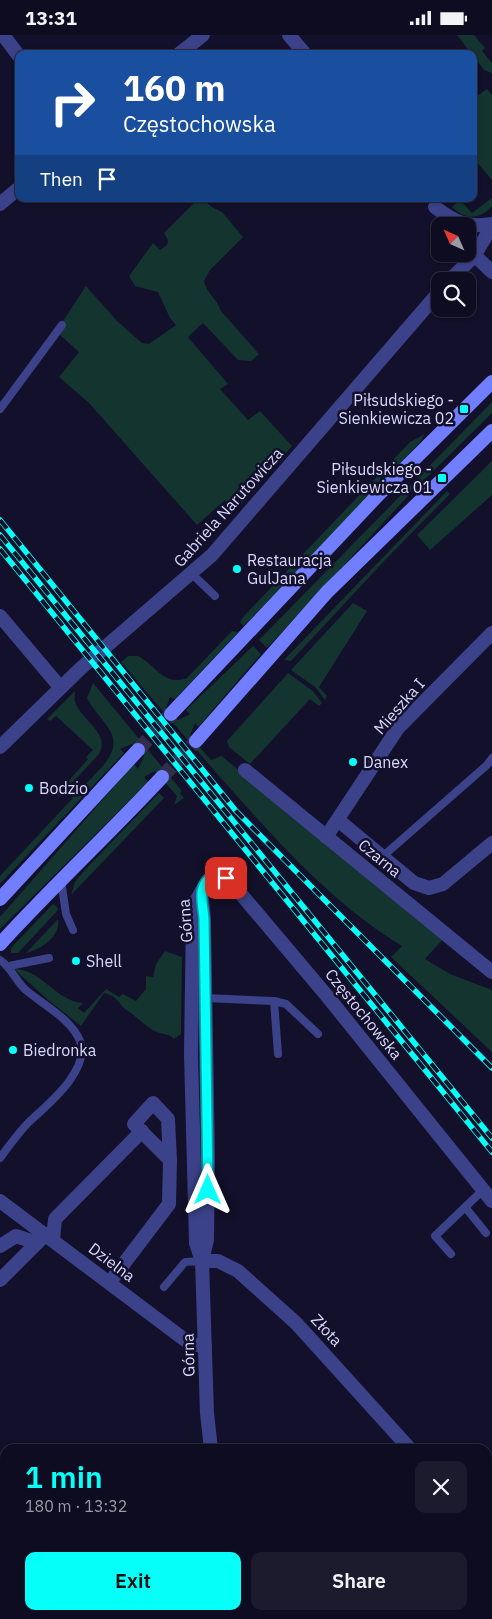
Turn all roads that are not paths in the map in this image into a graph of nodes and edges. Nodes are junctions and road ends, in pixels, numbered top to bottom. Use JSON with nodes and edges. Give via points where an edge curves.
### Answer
{"nodes":[{"id":1,"x":3,"y":35,"type":"edge"},
{"id":2,"x":203,"y":35,"type":"edge"},
{"id":3,"x":289,"y":35,"type":"edge"},
{"id":4,"x":184,"y":50,"type":"edge"},
{"id":5,"x":302,"y":50,"type":"edge"},
{"id":6,"x":15,"y":51,"type":"edge"},
{"id":7,"x":15,"y":191,"type":"edge"},
{"id":8,"x":431,"y":203,"type":"edge"},
{"id":9,"x":0,"y":204,"type":"edge"},
{"id":10,"x":441,"y":217,"type":"edge"},
{"id":11,"x":492,"y":225,"type":"edge"},
{"id":12,"x":476,"y":246,"type":"edge"},
{"id":13,"x":476,"y":257,"type":"edge"},
{"id":14,"x":492,"y":272,"type":"edge"},
{"id":15,"x":431,"y":301,"type":"edge"},
{"id":16,"x":62,"y":325,"type":"dead end"},
{"id":17,"x":492,"y":382,"type":"edge"},
{"id":18,"x":0,"y":409,"type":"edge"},
{"id":19,"x":492,"y":431,"type":"edge"},
{"id":20,"x":192,"y":574,"type":"junction"},
{"id":21,"x":215,"y":596,"type":"dead end"},
{"id":22,"x":0,"y":616,"type":"edge"},
{"id":23,"x":492,"y":633,"type":"edge"},
{"id":24,"x":60,"y":687,"type":"junction"},
{"id":25,"x":171,"y":714,"type":"tunnel mouth"},
{"id":26,"x":196,"y":741,"type":"tunnel mouth"},
{"id":27,"x":0,"y":747,"type":"edge"},
{"id":28,"x":138,"y":750,"type":"tunnel mouth"},
{"id":29,"x":492,"y":758,"type":"edge"},
{"id":30,"x":246,"y":771,"type":"dead end"},
{"id":31,"x":162,"y":777,"type":"tunnel mouth"},
{"id":32,"x":338,"y":820,"type":"junction"},
{"id":33,"x":326,"y":837,"type":"junction"},
{"id":34,"x":492,"y":843,"type":"edge"},
{"id":35,"x":382,"y":857,"type":"junction"},
{"id":36,"x":61,"y":879,"type":"junction"},
{"id":37,"x":201,"y":890,"type":"junction"},
{"id":38,"x":0,"y":899,"type":"edge"},
{"id":39,"x":73,"y":930,"type":"dead end"},
{"id":40,"x":0,"y":943,"type":"edge"},
{"id":41,"x":49,"y":958,"type":"dead end"},
{"id":42,"x":0,"y":960,"type":"edge"},
{"id":43,"x":9,"y":966,"type":"junction"},
{"id":44,"x":492,"y":972,"type":"edge"},
{"id":45,"x":205,"y":998,"type":"junction"},
{"id":46,"x":274,"y":1001,"type":"junction"},
{"id":47,"x":318,"y":1034,"type":"dead end"},
{"id":48,"x":278,"y":1053,"type":"dead end"},
{"id":49,"x":142,"y":1131,"type":"junction"},
{"id":50,"x":0,"y":1158,"type":"edge"},
{"id":51,"x":170,"y":1160,"type":"junction"},
{"id":52,"x":488,"y":1196,"type":"edge"},
{"id":53,"x":0,"y":1201,"type":"edge"},
{"id":54,"x":465,"y":1207,"type":"junction"},
{"id":55,"x":55,"y":1219,"type":"junction"},
{"id":56,"x":31,"y":1224,"type":"junction"},
{"id":57,"x":486,"y":1233,"type":"dead end"},
{"id":58,"x":45,"y":1239,"type":"junction"},
{"id":59,"x":0,"y":1246,"type":"edge"},
{"id":60,"x":451,"y":1255,"type":"dead end"},
{"id":61,"x":202,"y":1261,"type":"junction"},
{"id":62,"x":0,"y":1279,"type":"edge"},
{"id":63,"x":110,"y":1282,"type":"junction"},
{"id":64,"x":164,"y":1287,"type":"dead end"},
{"id":65,"x":205,"y":1346,"type":"junction"},
{"id":66,"x":210,"y":1444,"type":"edge"},
{"id":67,"x":405,"y":1444,"type":"edge"}],
"edges":[{"from":1,"to":6,"type":"street"},
{"from":2,"to":4,"type":"street"},
{"from":3,"to":5,"type":"street"},
{"from":7,"to":9,"type":"street"},
{"from":8,"to":10,"type":"street"},
{"from":8,"to":11,"type":"street","via":[[463,225]]},
{"from":11,"to":12,"type":"street"},
{"from":13,"to":14,"type":"street"},
{"from":15,"to":20,"type":"street","name":"Gabriela Narutowicza","via":[[212,555]]},
{"from":16,"to":18,"type":"lane"},
{"from":17,"to":25,"type":"main road","via":[[378,495]]},
{"from":19,"to":26,"type":"main road","via":[[327,592]]},
{"from":20,"to":21,"type":"lane"},
{"from":20,"to":24,"type":"street","name":"Gabriela Narutowicza"},
{"from":22,"to":24,"type":"street"},
{"from":23,"to":32,"type":"street","name":"Mieszka I","via":[[398,728]]},
{"from":24,"to":27,"type":"street","name":"Gabriela Narutowicza"},
{"from":28,"to":38,"type":"main road"},
{"from":29,"to":35,"type":"lane"},
{"from":30,"to":33,"type":"street","name":"Czarna"},
{"from":31,"to":36,"type":"main road"},
{"from":32,"to":33,"type":"street","name":"Mieszka I"},
{"from":32,"to":35,"type":"street"},
{"from":33,"to":44,"type":"street","name":"Czarna"},
{"from":34,"to":35,"type":"street","via":[[443,884],[429,888],[414,883]]},
{"from":36,"to":39,"type":"lane","via":[[66,913]]},
{"from":36,"to":40,"type":"main road"},
{"from":37,"to":45,"type":"street","name":"Górna"},
{"from":37,"to":52,"type":"street","name":"Częstochowska","via":[[213,876],[228,879]]},
{"from":37,"to":61,"type":"street","name":"Górna","via":[[193,917],[191,1054],[196,1243]]},
{"from":41,"to":43,"type":"lane"},
{"from":42,"to":43,"type":"lane"},
{"from":43,"to":50,"type":"lane","via":[[22,987],[70,1026],[80,1041],[81,1055],[73,1075],[59,1094]]},
{"from":45,"to":46,"type":"lane"},
{"from":45,"to":61,"type":"street","name":"Górna","via":[[207,1240]]},
{"from":46,"to":47,"type":"lane","via":[[288,1005]]},
{"from":46,"to":48,"type":"lane"},
{"from":49,"to":51,"type":"street"},
{"from":49,"to":51,"type":"street","via":[[134,1124],[153,1103],[168,1119]]},
{"from":49,"to":55,"type":"street"},
{"from":51,"to":63,"type":"street","via":[[169,1204]]},
{"from":52,"to":54,"type":"lane"},
{"from":53,"to":56,"type":"street","name":"Dzielna"},
{"from":54,"to":57,"type":"lane"},
{"from":54,"to":60,"type":"lane","via":[[435,1236]]},
{"from":55,"to":56,"type":"street"},
{"from":55,"to":58,"type":"street"},
{"from":56,"to":58,"type":"street","name":"Dzielna"},
{"from":58,"to":59,"type":"street","via":[[16,1236]]},
{"from":58,"to":62,"type":"street"},
{"from":58,"to":63,"type":"street","name":"Dzielna"},
{"from":61,"to":64,"type":"lane","via":[[185,1262]]},
{"from":61,"to":65,"type":"street","name":"Górna"},
{"from":61,"to":67,"type":"street","name":"Złota","via":[[218,1261],[238,1271],[296,1323]]},
{"from":63,"to":65,"type":"street","name":"Dzielna","via":[[185,1340]]},
{"from":65,"to":66,"type":"street","name":"Górna"}]}
